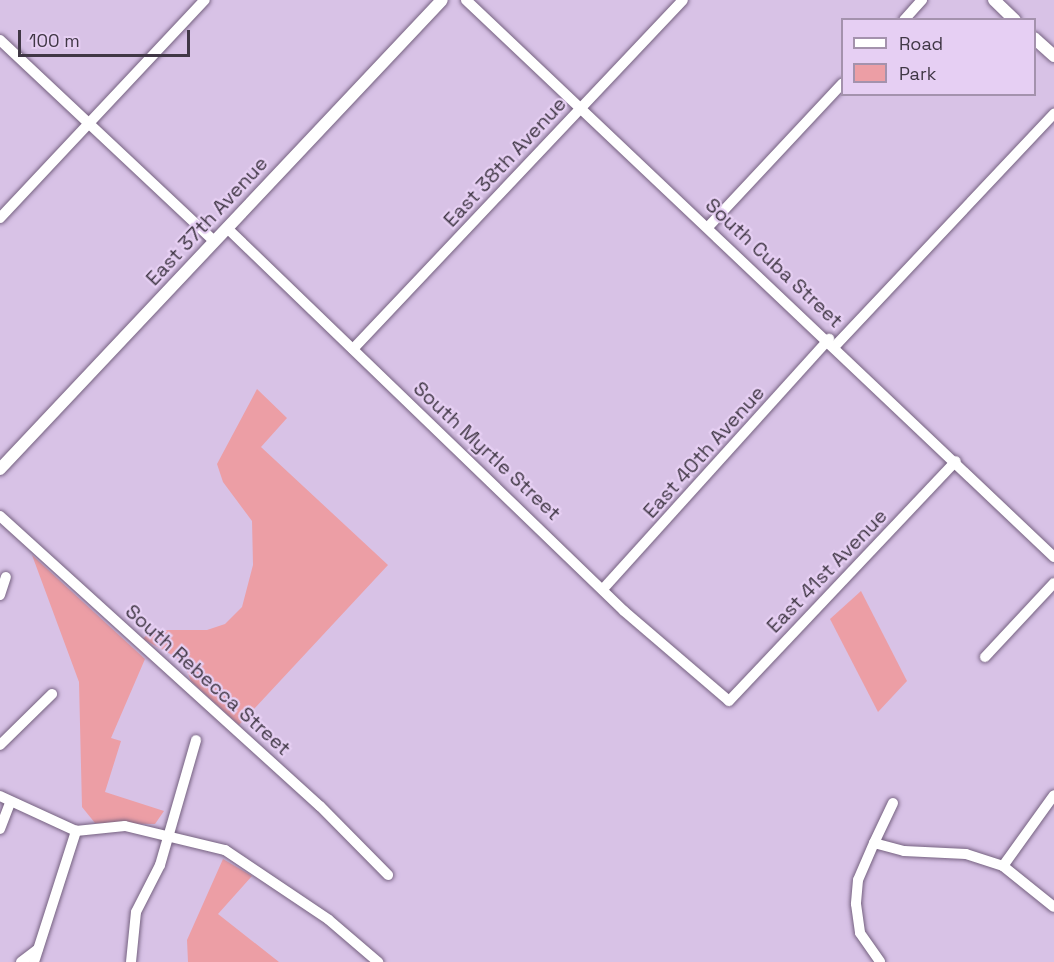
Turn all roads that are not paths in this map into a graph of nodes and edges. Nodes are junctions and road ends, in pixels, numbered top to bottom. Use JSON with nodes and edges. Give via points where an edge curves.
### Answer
{"nodes":[{"id":1,"x":205,"y":0,"type":"edge"},
{"id":2,"x":442,"y":0,"type":"edge"},
{"id":3,"x":466,"y":0,"type":"edge"},
{"id":4,"x":683,"y":0,"type":"edge"},
{"id":5,"x":922,"y":0,"type":"edge"},
{"id":6,"x":994,"y":0,"type":"edge"},
{"id":7,"x":906,"y":18,"type":"edge"},
{"id":8,"x":1013,"y":18,"type":"edge"},
{"id":9,"x":0,"y":39,"type":"edge"},
{"id":10,"x":1036,"y":39,"type":"edge"},
{"id":11,"x":1054,"y":56,"type":"edge"},
{"id":12,"x":841,"y":86,"type":"edge"},
{"id":13,"x":580,"y":109,"type":"junction"},
{"id":14,"x":1054,"y":114,"type":"edge"},
{"id":15,"x":89,"y":123,"type":"junction"},
{"id":16,"x":0,"y":218,"type":"edge"},
{"id":17,"x":709,"y":226,"type":"junction"},
{"id":18,"x":226,"y":228,"type":"junction"},
{"id":19,"x":214,"y":241,"type":"junction"},
{"id":20,"x":832,"y":342,"type":"junction"},
{"id":21,"x":353,"y":349,"type":"junction"},
{"id":22,"x":956,"y":461,"type":"junction"},
{"id":23,"x":0,"y":469,"type":"edge"},
{"id":24,"x":0,"y":516,"type":"edge"},
{"id":25,"x":1053,"y":554,"type":"edge"},
{"id":26,"x":6,"y":577,"type":"dead end"},
{"id":27,"x":1054,"y":583,"type":"edge"},
{"id":28,"x":604,"y":588,"type":"junction"},
{"id":29,"x":0,"y":596,"type":"edge"},
{"id":30,"x":985,"y":657,"type":"dead end"},
{"id":31,"x":52,"y":693,"type":"dead end"},
{"id":32,"x":723,"y":698,"type":"joint"},
{"id":33,"x":196,"y":740,"type":"dead end"},
{"id":34,"x":0,"y":745,"type":"edge"},
{"id":35,"x":1054,"y":795,"type":"edge"},
{"id":36,"x":0,"y":796,"type":"edge"},
{"id":37,"x":893,"y":803,"type":"dead end"},
{"id":38,"x":9,"y":805,"type":"junction"},
{"id":39,"x":0,"y":829,"type":"edge"},
{"id":40,"x":76,"y":831,"type":"junction"},
{"id":41,"x":168,"y":832,"type":"junction"},
{"id":42,"x":874,"y":843,"type":"junction"},
{"id":43,"x":1003,"y":866,"type":"junction"},
{"id":44,"x":388,"y":875,"type":"dead end"},
{"id":45,"x":1054,"y":907,"type":"edge"},
{"id":46,"x":38,"y":949,"type":"junction"},
{"id":47,"x":21,"y":962,"type":"edge"},
{"id":48,"x":34,"y":962,"type":"edge"},
{"id":49,"x":131,"y":962,"type":"edge"},
{"id":50,"x":378,"y":962,"type":"edge"},
{"id":51,"x":880,"y":962,"type":"edge"}],
"edges":[{"from":1,"to":15,"type":"street"},
{"from":2,"to":18,"type":"street","name":"East 37th Avenue"},
{"from":3,"to":13,"type":"street","name":"South Cuba Street"},
{"from":4,"to":13,"type":"street","name":"East 38th Avenue"},
{"from":5,"to":7,"type":"street"},
{"from":6,"to":8,"type":"street"},
{"from":9,"to":15,"type":"street"},
{"from":10,"to":11,"type":"street"},
{"from":12,"to":17,"type":"street"},
{"from":13,"to":17,"type":"street","name":"South Cuba Street"},
{"from":13,"to":21,"type":"street","name":"East 38th Avenue"},
{"from":14,"to":20,"type":"street","name":"East 40th Avenue"},
{"from":15,"to":16,"type":"street"},
{"from":15,"to":19,"type":"street"},
{"from":17,"to":20,"type":"street","name":"South Cuba Street"},
{"from":18,"to":19,"type":"street","name":"East 37th Avenue"},
{"from":18,"to":21,"type":"street","name":"South Myrtle Street"},
{"from":19,"to":23,"type":"street","name":"East 37th Avenue"},
{"from":20,"to":22,"type":"street","name":"South Cuba Street"},
{"from":20,"to":28,"type":"street","name":"East 40th Avenue"},
{"from":21,"to":28,"type":"street","name":"South Myrtle Street"},
{"from":22,"to":25,"type":"street","name":"South Cuba Street"},
{"from":22,"to":32,"type":"street","name":"East 41st Avenue","via":[[737,694]]},
{"from":24,"to":44,"type":"street","name":"South Rebecca Street","via":[[320,806]]},
{"from":26,"to":29,"type":"street"},
{"from":27,"to":30,"type":"street"},
{"from":28,"to":32,"type":"street","name":"South Myrtle Street"},
{"from":31,"to":34,"type":"street"},
{"from":33,"to":41,"type":"street"},
{"from":35,"to":43,"type":"street"},
{"from":36,"to":38,"type":"street"},
{"from":37,"to":42,"type":"street"},
{"from":38,"to":39,"type":"street"},
{"from":38,"to":40,"type":"street"},
{"from":40,"to":41,"type":"street","via":[[125,826]]},
{"from":40,"to":46,"type":"street"},
{"from":41,"to":49,"type":"street","via":[[160,865],[136,912]]},
{"from":41,"to":50,"type":"street","via":[[225,850]]},
{"from":42,"to":43,"type":"street","via":[[904,851],[966,854]]},
{"from":42,"to":51,"type":"street","via":[[858,880],[856,904],[860,933]]},
{"from":43,"to":45,"type":"street"},
{"from":46,"to":47,"type":"street"},
{"from":46,"to":48,"type":"street"}]}
